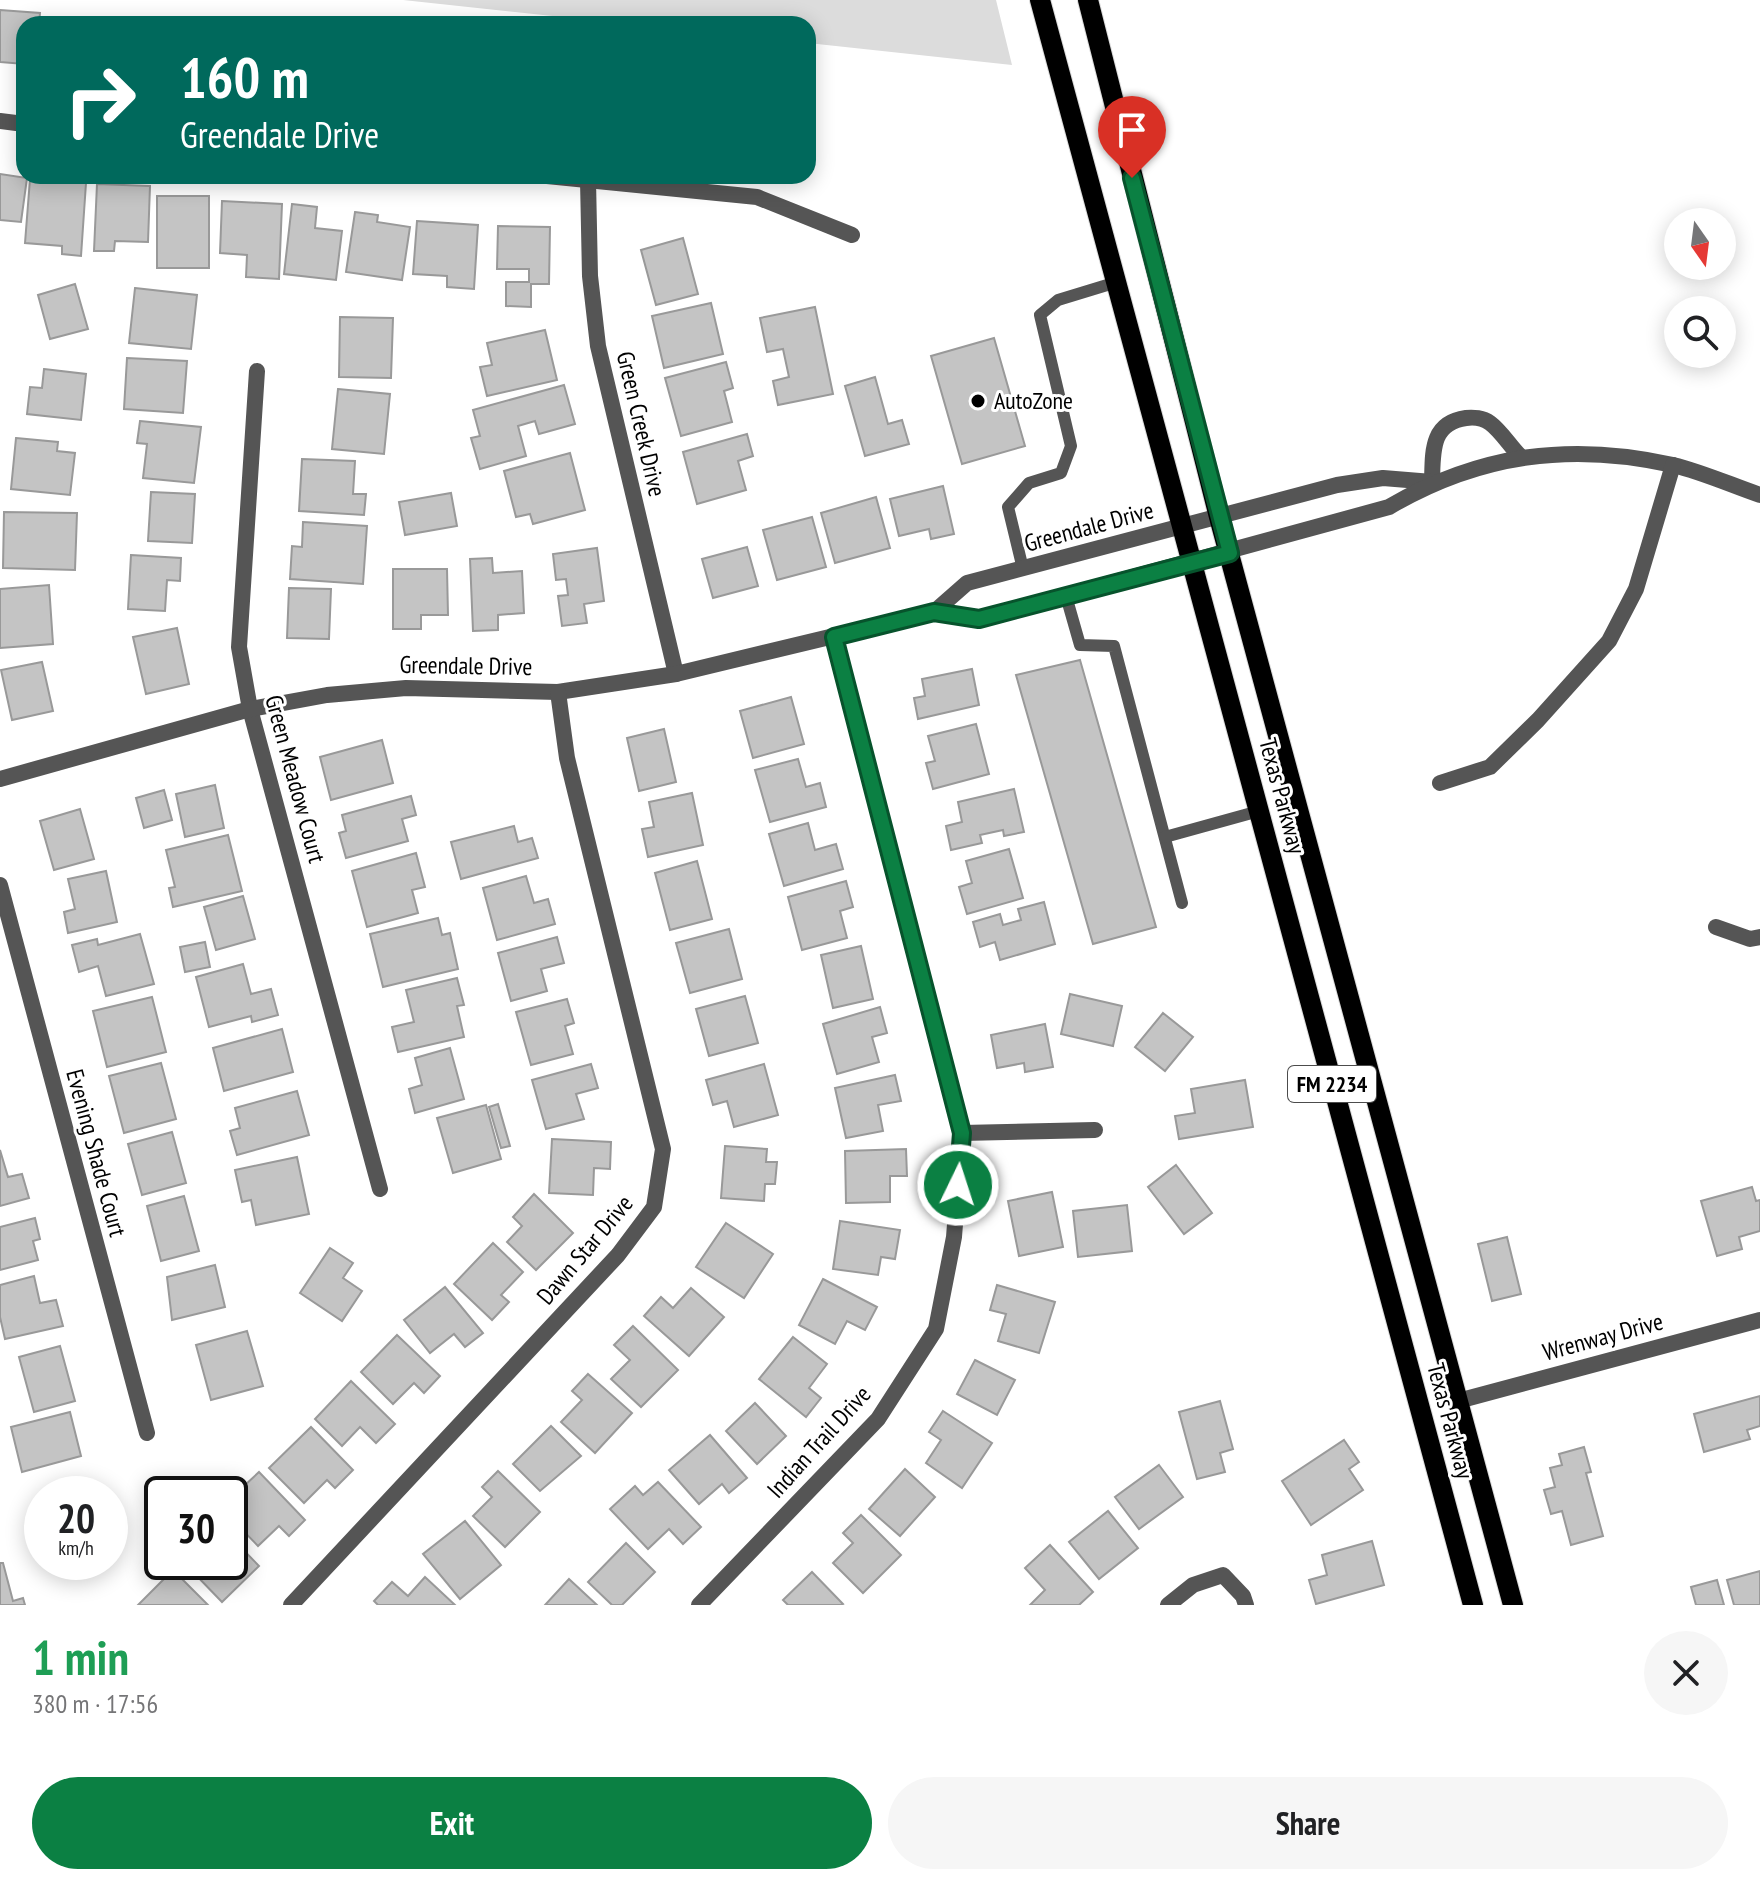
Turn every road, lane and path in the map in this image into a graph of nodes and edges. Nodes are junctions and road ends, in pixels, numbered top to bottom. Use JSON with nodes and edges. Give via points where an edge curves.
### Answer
{"nodes":[{"id":1,"x":1040,"y":0,"type":"edge"},
{"id":2,"x":1088,"y":0,"type":"edge"},
{"id":3,"x":588,"y":184,"type":"edge"},
{"id":4,"x":628,"y":184,"type":"edge"},
{"id":5,"x":852,"y":235,"type":"dead end"},
{"id":6,"x":1117,"y":282,"type":"junction"},
{"id":7,"x":257,"y":371,"type":"dead end"},
{"id":8,"x":1520,"y":456,"type":"junction"},
{"id":9,"x":1673,"y":465,"type":"junction"},
{"id":10,"x":1432,"y":482,"type":"junction"},
{"id":11,"x":1760,"y":495,"type":"edge"},
{"id":12,"x":1219,"y":517,"type":"junction"},
{"id":13,"x":1183,"y":527,"type":"junction"},
{"id":14,"x":1230,"y":553,"type":"junction"},
{"id":15,"x":1193,"y":562,"type":"junction"},
{"id":16,"x":1023,"y":569,"type":"junction"},
{"id":17,"x":1066,"y":596,"type":"junction"},
{"id":18,"x":934,"y":612,"type":"junction"},
{"id":19,"x":834,"y":637,"type":"junction"},
{"id":20,"x":676,"y":674,"type":"junction"},
{"id":21,"x":558,"y":692,"type":"junction"},
{"id":22,"x":250,"y":709,"type":"junction"},
{"id":23,"x":0,"y":779,"type":"edge"},
{"id":24,"x":1440,"y":783,"type":"dead end"},
{"id":25,"x":1259,"y":811,"type":"junction"},
{"id":26,"x":1165,"y":837,"type":"junction"},
{"id":27,"x":0,"y":885,"type":"edge"},
{"id":28,"x":1182,"y":903,"type":"dead end"},
{"id":29,"x":1716,"y":927,"type":"dead end"},
{"id":30,"x":1760,"y":937,"type":"edge"},
{"id":31,"x":1095,"y":1130,"type":"dead end"},
{"id":32,"x":962,"y":1133,"type":"junction"},
{"id":33,"x":380,"y":1189,"type":"dead end"},
{"id":34,"x":1760,"y":1320,"type":"edge"},
{"id":35,"x":1458,"y":1401,"type":"junction"},
{"id":36,"x":147,"y":1433,"type":"dead end"},
{"id":37,"x":291,"y":1605,"type":"edge"},
{"id":38,"x":699,"y":1605,"type":"edge"},
{"id":39,"x":1168,"y":1605,"type":"edge"},
{"id":40,"x":1246,"y":1605,"type":"edge"},
{"id":41,"x":1473,"y":1605,"type":"edge"},
{"id":42,"x":1513,"y":1605,"type":"edge"}],
"edges":[{"from":1,"to":6,"type":"main road","name":"Texas Parkway","number":"FM 2234"},
{"from":2,"to":12,"type":"main road","name":"Texas Parkway","number":"FM 2234"},
{"from":3,"to":20,"type":"street","name":"Green Creek Drive","via":[[598,346]]},
{"from":4,"to":5,"type":"street","via":[[757,197]]},
{"from":6,"to":13,"type":"main road","name":"Texas Parkway","number":"FM 2234"},
{"from":6,"to":16,"type":"lane","via":[[1058,300],[1040,315],[1071,446],[1061,473],[1029,483],[1008,507]]},
{"from":7,"to":22,"type":"street","name":"Green Meadow Court","via":[[239,647]]},
{"from":8,"to":9,"type":"street","via":[[1603,455]]},
{"from":8,"to":10,"type":"street"},
{"from":8,"to":10,"type":"street","via":[[1490,423],[1459,419],[1442,427],[1434,441]]},
{"from":9,"to":11,"type":"street"},
{"from":9,"to":24,"type":"street","via":[[1636,589],[1609,641],[1490,767]]},
{"from":10,"to":12,"type":"street","name":"Greendale Drive","via":[[1383,478],[1337,485]]},
{"from":10,"to":14,"type":"street","name":"Greendale Drive","via":[[1389,507]]},
{"from":12,"to":13,"type":"street","name":"Greendale Drive"},
{"from":12,"to":14,"type":"main road","name":"Texas Parkway","number":"FM 2234"},
{"from":13,"to":15,"type":"main road","name":"Texas Parkway","number":"FM 2234"},
{"from":13,"to":16,"type":"street","name":"Greendale Drive"},
{"from":14,"to":15,"type":"street","name":"Greendale Drive"},
{"from":14,"to":35,"type":"main road","name":"Texas Parkway","number":"FM 2234"},
{"from":15,"to":17,"type":"street","name":"Greendale Drive"},
{"from":15,"to":25,"type":"main road","name":"Texas Parkway","number":"FM 2234"},
{"from":16,"to":18,"type":"street","name":"Greendale Drive","via":[[967,583]]},
{"from":17,"to":18,"type":"street","name":"Greendale Drive","via":[[979,619]]},
{"from":17,"to":26,"type":"lane","via":[[1080,645],[1114,646]]},
{"from":18,"to":19,"type":"street","name":"Greendale Drive"},
{"from":19,"to":20,"type":"street","name":"Greendale Drive"},
{"from":19,"to":32,"type":"street","name":"Indian Trail Drive"},
{"from":20,"to":21,"type":"street","name":"Greendale Drive"},
{"from":21,"to":22,"type":"street","name":"Greendale Drive","via":[[406,688]]},
{"from":21,"to":37,"type":"street","name":"Dawn Star Drive","via":[[567,758],[663,1149],[654,1207],[618,1255]]},
{"from":22,"to":23,"type":"street","name":"Greendale Drive"},
{"from":22,"to":33,"type":"street","name":"Green Meadow Court"},
{"from":25,"to":26,"type":"lane"},
{"from":25,"to":41,"type":"main road","name":"Texas Parkway","number":"FM 2234"},
{"from":26,"to":28,"type":"lane"},
{"from":27,"to":36,"type":"street","name":"Evening Shade Court"},
{"from":29,"to":30,"type":"street","via":[[1750,939]]},
{"from":31,"to":32,"type":"street"},
{"from":32,"to":38,"type":"street","name":"Indian Trail Drive","via":[[954,1237],[936,1329],[878,1419]]},
{"from":34,"to":35,"type":"street","name":"Wrenway Drive"},
{"from":35,"to":42,"type":"main road","name":"Texas Parkway","number":"FM 2234"},
{"from":39,"to":40,"type":"street","via":[[1193,1585],[1223,1575]]}]}
